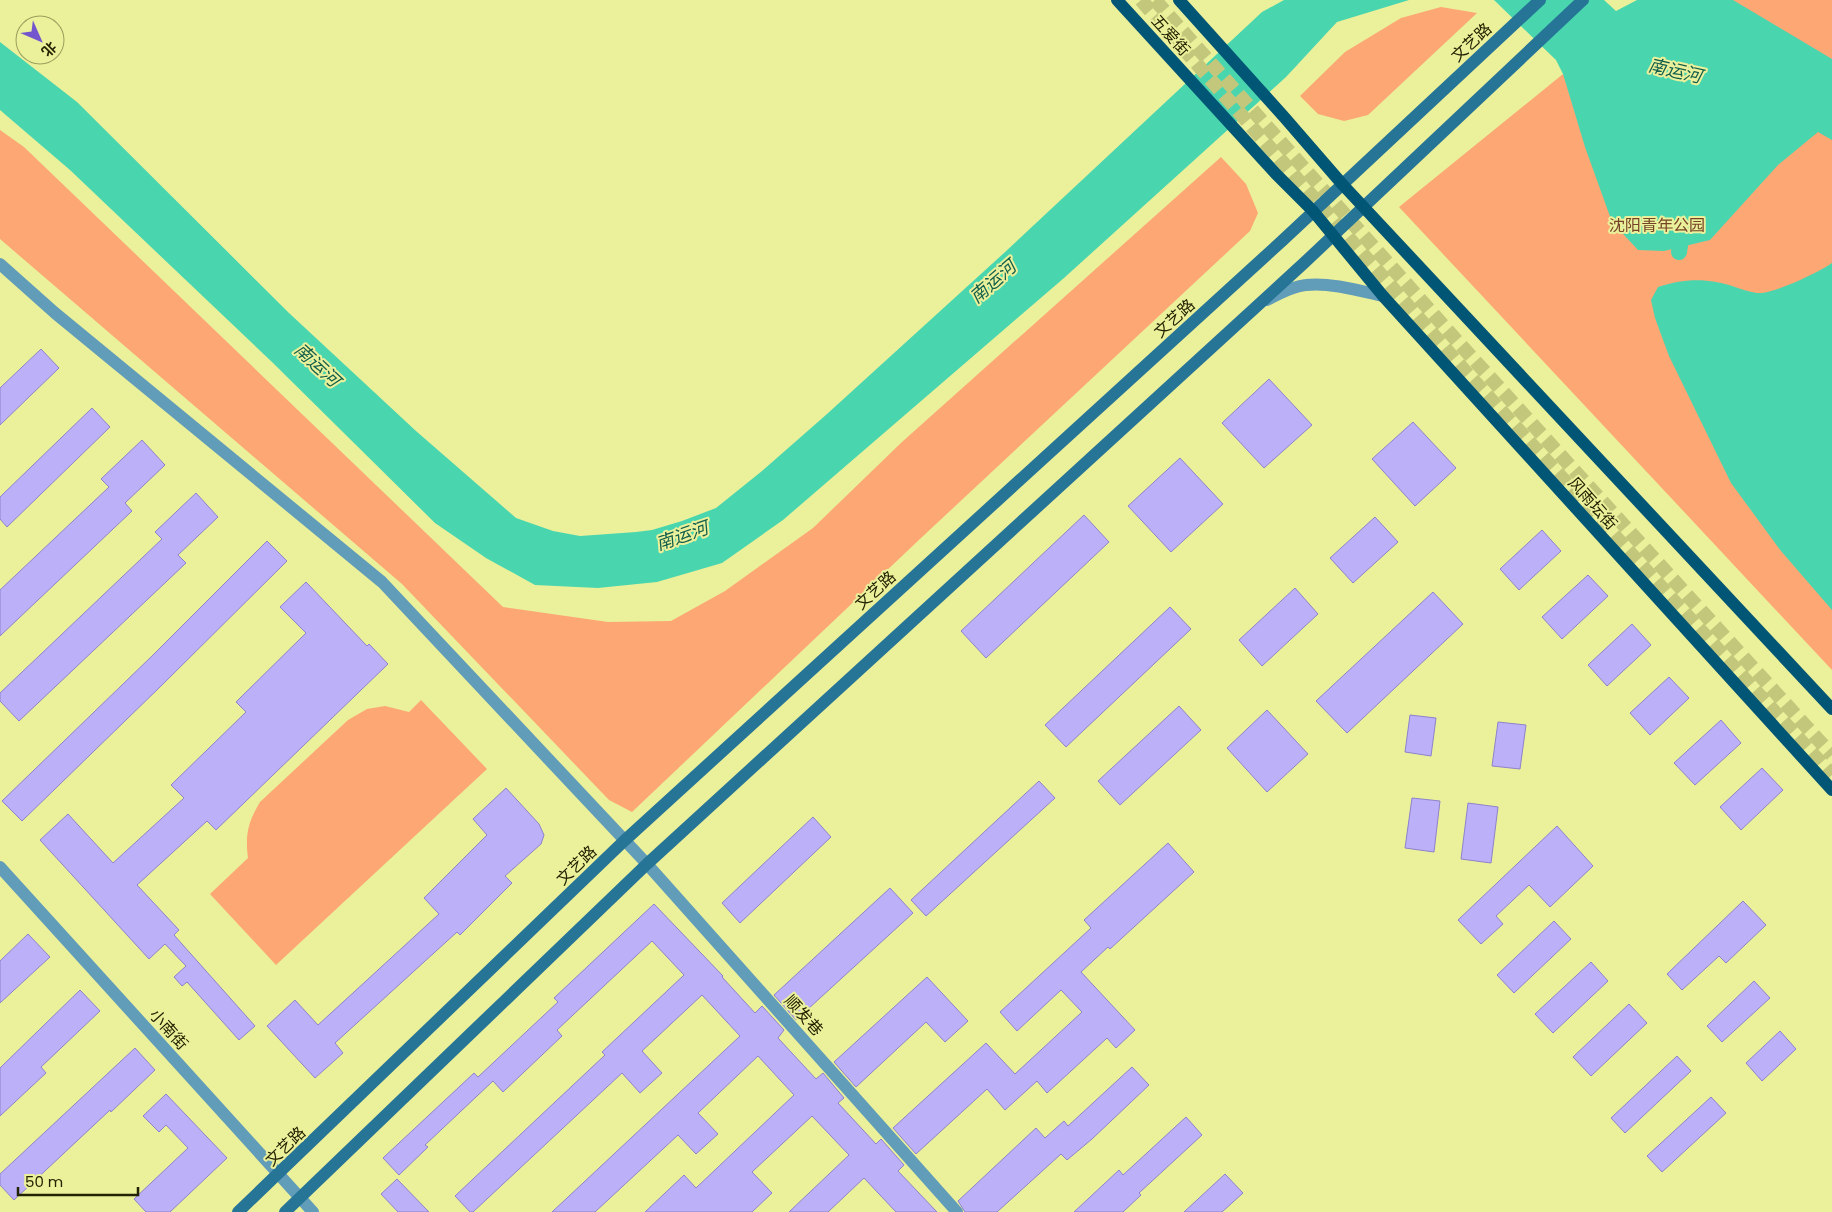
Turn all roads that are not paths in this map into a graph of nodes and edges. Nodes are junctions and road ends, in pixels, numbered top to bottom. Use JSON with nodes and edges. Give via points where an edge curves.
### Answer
{"nodes":[{"id":1,"x":1116,"y":0,"type":"edge"},
{"id":2,"x":1179,"y":0,"type":"edge"},
{"id":3,"x":1540,"y":0,"type":"edge"},
{"id":4,"x":1582,"y":0,"type":"edge"},
{"id":5,"x":1286,"y":118,"type":"joint"},
{"id":6,"x":1253,"y":148,"type":"joint"},
{"id":7,"x":1343,"y":184,"type":"junction"},
{"id":8,"x":1365,"y":207,"type":"junction"},
{"id":9,"x":1313,"y":211,"type":"junction"},
{"id":10,"x":1334,"y":234,"type":"junction"},
{"id":11,"x":0,"y":264,"type":"edge"},
{"id":12,"x":1383,"y":296,"type":"junction"},
{"id":13,"x":1259,"y":304,"type":"junction"},
{"id":14,"x":1832,"y":709,"type":"edge"},
{"id":15,"x":1832,"y":790,"type":"edge"},
{"id":16,"x":624,"y":841,"type":"junction"},
{"id":17,"x":647,"y":864,"type":"junction"},
{"id":18,"x":0,"y":867,"type":"edge"},
{"id":19,"x":279,"y":1174,"type":"junction"},
{"id":20,"x":300,"y":1198,"type":"junction"},
{"id":21,"x":238,"y":1212,"type":"edge"},
{"id":22,"x":285,"y":1212,"type":"edge"},
{"id":23,"x":313,"y":1212,"type":"edge"},
{"id":24,"x":957,"y":1212,"type":"edge"}],
"edges":[{"from":1,"to":6,"type":"main road","name":"五爱街"},
{"from":2,"to":5,"type":"main road","name":"五爱街"},
{"from":3,"to":7,"type":"main road","name":"文艺路"},
{"from":4,"to":8,"type":"main road"},
{"from":5,"to":7,"type":"main road","name":"风雨坛街"},
{"from":6,"to":9,"type":"main road","name":"风雨坛街"},
{"from":7,"to":8,"type":"main road","name":"风雨坛街"},
{"from":7,"to":9,"type":"main road","name":"文艺路"},
{"from":8,"to":10,"type":"main road"},
{"from":8,"to":14,"type":"main road","name":"风雨坛街"},
{"from":9,"to":10,"type":"main road","name":"风雨坛街"},
{"from":9,"to":16,"type":"main road","name":"文艺路"},
{"from":10,"to":12,"type":"main road","name":"风雨坛街"},
{"from":10,"to":13,"type":"main road"},
{"from":11,"to":16,"type":"street","name":"顺发巷","via":[[382,582]]},
{"from":12,"to":13,"type":"street","via":[[1341,287],[1306,285]]},
{"from":12,"to":15,"type":"main road","name":"风雨坛街"},
{"from":13,"to":17,"type":"main road"},
{"from":16,"to":17,"type":"street","name":"顺发巷"},
{"from":16,"to":19,"type":"main road","name":"文艺路"},
{"from":17,"to":20,"type":"main road"},
{"from":17,"to":24,"type":"street","name":"顺发巷"},
{"from":18,"to":19,"type":"street","name":"小南街"},
{"from":19,"to":20,"type":"street","name":"小南街"},
{"from":19,"to":21,"type":"main road","name":"文艺路"},
{"from":20,"to":22,"type":"main road"},
{"from":20,"to":23,"type":"street","name":"小南街"}]}
